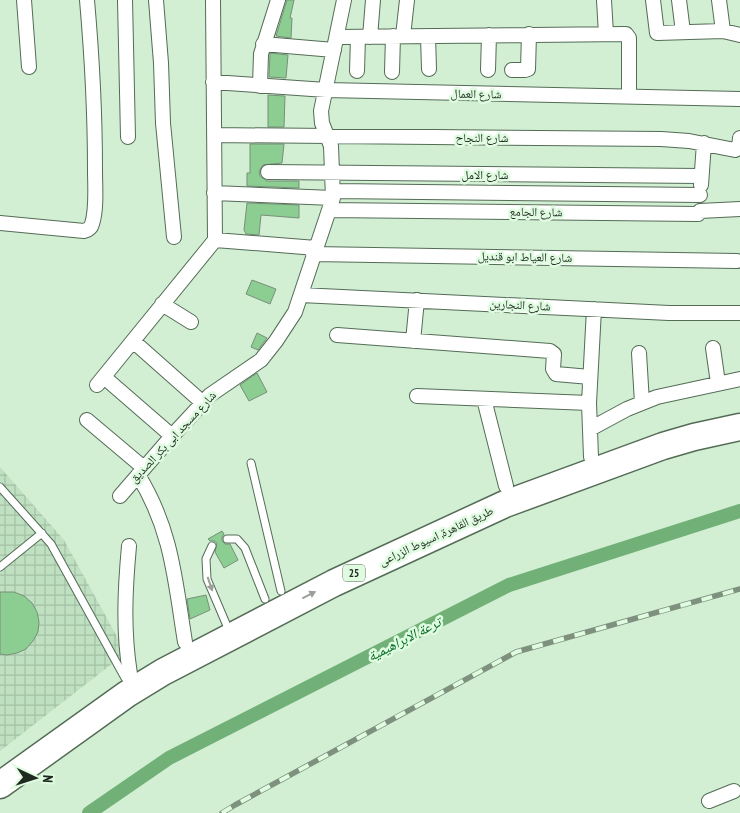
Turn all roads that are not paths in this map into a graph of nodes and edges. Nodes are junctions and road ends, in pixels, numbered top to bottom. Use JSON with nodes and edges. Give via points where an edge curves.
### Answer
{"nodes":[{"id":1,"x":24,"y":0,"type":"edge"},
{"id":2,"x":87,"y":0,"type":"edge"},
{"id":3,"x":125,"y":0,"type":"edge"},
{"id":4,"x":156,"y":0,"type":"edge"},
{"id":5,"x":213,"y":0,"type":"edge"},
{"id":6,"x":278,"y":0,"type":"edge"},
{"id":7,"x":344,"y":0,"type":"edge"},
{"id":8,"x":373,"y":0,"type":"edge"},
{"id":9,"x":407,"y":0,"type":"edge"},
{"id":10,"x":604,"y":0,"type":"edge"},
{"id":11,"x":653,"y":0,"type":"edge"},
{"id":12,"x":679,"y":0,"type":"edge"},
{"id":13,"x":719,"y":0,"type":"edge"},
{"id":14,"x":723,"y":31,"type":"junction"},
{"id":15,"x":683,"y":32,"type":"junction"},
{"id":16,"x":529,"y":34,"type":"junction"},
{"id":17,"x":606,"y":34,"type":"junction"},
{"id":18,"x":489,"y":35,"type":"junction"},
{"id":19,"x":740,"y":35,"type":"edge"},
{"id":20,"x":398,"y":36,"type":"junction"},
{"id":21,"x":428,"y":36,"type":"junction"},
{"id":22,"x":364,"y":37,"type":"junction"},
{"id":23,"x":263,"y":44,"type":"junction"},
{"id":24,"x":335,"y":44,"type":"junction"},
{"id":25,"x":29,"y":67,"type":"dead end"},
{"id":26,"x":429,"y":68,"type":"dead end"},
{"id":27,"x":488,"y":70,"type":"dead end"},
{"id":28,"x":512,"y":70,"type":"dead end"},
{"id":29,"x":357,"y":71,"type":"dead end"},
{"id":30,"x":392,"y":72,"type":"dead end"},
{"id":31,"x":213,"y":82,"type":"junction"},
{"id":32,"x":260,"y":86,"type":"junction"},
{"id":33,"x":326,"y":90,"type":"junction"},
{"id":34,"x":629,"y":97,"type":"junction"},
{"id":35,"x":740,"y":99,"type":"edge"},
{"id":36,"x":214,"y":136,"type":"junction"},
{"id":37,"x":128,"y":137,"type":"dead end"},
{"id":38,"x":329,"y":138,"type":"junction"},
{"id":39,"x":740,"y":138,"type":"edge"},
{"id":40,"x":704,"y":143,"type":"junction"},
{"id":41,"x":268,"y":172,"type":"dead end"},
{"id":42,"x":333,"y":174,"type":"junction"},
{"id":43,"x":701,"y":176,"type":"junction"},
{"id":44,"x":214,"y":193,"type":"junction"},
{"id":45,"x":700,"y":195,"type":"junction"},
{"id":46,"x":332,"y":199,"type":"junction"},
{"id":47,"x":740,"y":209,"type":"edge"},
{"id":48,"x":699,"y":211,"type":"junction"},
{"id":49,"x":0,"y":223,"type":"edge"},
{"id":50,"x":174,"y":237,"type":"dead end"},
{"id":51,"x":215,"y":240,"type":"junction"},
{"id":52,"x":314,"y":251,"type":"junction"},
{"id":53,"x":737,"y":261,"type":"dead end"},
{"id":54,"x":301,"y":295,"type":"junction"},
{"id":55,"x":417,"y":300,"type":"junction"},
{"id":56,"x":162,"y":304,"type":"junction"},
{"id":57,"x":594,"y":309,"type":"junction"},
{"id":58,"x":740,"y":313,"type":"edge"},
{"id":59,"x":191,"y":322,"type":"dead end"},
{"id":60,"x":337,"y":335,"type":"dead end"},
{"id":61,"x":133,"y":341,"type":"junction"},
{"id":62,"x":413,"y":341,"type":"junction"},
{"id":63,"x":713,"y":348,"type":"dead end"},
{"id":64,"x":639,"y":353,"type":"dead end"},
{"id":65,"x":590,"y":377,"type":"junction"},
{"id":66,"x":740,"y":379,"type":"edge"},
{"id":67,"x":718,"y":383,"type":"junction"},
{"id":68,"x":417,"y":396,"type":"dead end"},
{"id":69,"x":484,"y":398,"type":"junction"},
{"id":70,"x":203,"y":403,"type":"junction"},
{"id":71,"x":589,"y":403,"type":"junction"},
{"id":72,"x":642,"y":403,"type":"junction"},
{"id":73,"x":740,"y":411,"type":"edge"},
{"id":74,"x":87,"y":420,"type":"dead end"},
{"id":75,"x":740,"y":427,"type":"edge"},
{"id":76,"x":590,"y":429,"type":"junction"},
{"id":77,"x":172,"y":436,"type":"junction"},
{"id":78,"x":591,"y":456,"type":"junction"},
{"id":79,"x":251,"y":463,"type":"dead end"},
{"id":80,"x":141,"y":471,"type":"junction"},
{"id":81,"x":506,"y":486,"type":"junction"},
{"id":82,"x":0,"y":487,"type":"edge"},
{"id":83,"x":120,"y":496,"type":"dead end"},
{"id":84,"x":42,"y":533,"type":"junction"},
{"id":85,"x":227,"y":539,"type":"dead end"},
{"id":86,"x":129,"y":546,"type":"dead end"},
{"id":87,"x":212,"y":546,"type":"dead end"},
{"id":88,"x":0,"y":567,"type":"edge"},
{"id":89,"x":273,"y":595,"type":"junction"},
{"id":90,"x":228,"y":628,"type":"junction"},
{"id":91,"x":185,"y":642,"type":"junction"},
{"id":92,"x":127,"y":676,"type":"junction"},
{"id":93,"x":0,"y":767,"type":"edge"},
{"id":94,"x":0,"y":785,"type":"edge"},
{"id":95,"x":734,"y":791,"type":"dead end"},
{"id":96,"x":709,"y":802,"type":"edge"}],
"edges":[{"from":1,"to":25,"type":"street"},
{"from":2,"to":49,"type":"street","via":[[95,140],[92,224],[84,231]]},
{"from":3,"to":37,"type":"street"},
{"from":4,"to":50,"type":"street"},
{"from":5,"to":31,"type":"street"},
{"from":6,"to":23,"type":"street"},
{"from":7,"to":24,"type":"street","name":"شارع مسجد ابى بكر الصديق"},
{"from":8,"to":22,"type":"street"},
{"from":9,"to":20,"type":"street"},
{"from":10,"to":17,"type":"street"},
{"from":11,"to":15,"type":"street","via":[[658,34]]},
{"from":12,"to":15,"type":"street"},
{"from":13,"to":14,"type":"street"},
{"from":14,"to":15,"type":"street"},
{"from":14,"to":19,"type":"street"},
{"from":16,"to":17,"type":"street"},
{"from":16,"to":18,"type":"street"},
{"from":16,"to":28,"type":"street","via":[[528,69]]},
{"from":17,"to":34,"type":"street","via":[[626,34],[629,38]]},
{"from":18,"to":21,"type":"street"},
{"from":18,"to":27,"type":"street"},
{"from":20,"to":21,"type":"street"},
{"from":20,"to":22,"type":"street"},
{"from":20,"to":30,"type":"street"},
{"from":21,"to":26,"type":"street"},
{"from":22,"to":24,"type":"street"},
{"from":22,"to":29,"type":"street"},
{"from":23,"to":24,"type":"street"},
{"from":23,"to":32,"type":"street"},
{"from":24,"to":33,"type":"street","name":"شارع مسجد ابى بكر الصديق"},
{"from":31,"to":32,"type":"street","name":"شارع العمال"},
{"from":31,"to":36,"type":"street"},
{"from":32,"to":33,"type":"street","name":"شارع العمال"},
{"from":33,"to":34,"type":"street","name":"شارع العمال"},
{"from":33,"to":38,"type":"street","name":"شارع مسجد ابى بكر الصديق","via":[[321,117]]},
{"from":34,"to":35,"type":"street","name":"شارع العمال"},
{"from":36,"to":38,"type":"street","name":"شارع النجاح"},
{"from":36,"to":44,"type":"street"},
{"from":38,"to":40,"type":"street","name":"شارع النجاح","via":[[661,139]]},
{"from":38,"to":42,"type":"street","name":"شارع مسجد ابى بكر الصديق"},
{"from":39,"to":40,"type":"street","name":"شارع النجاح","via":[[735,150]]},
{"from":40,"to":43,"type":"street"},
{"from":41,"to":42,"type":"street","name":"شارع الامل"},
{"from":42,"to":43,"type":"street","name":"شارع الامل"},
{"from":42,"to":46,"type":"street","name":"شارع مسجد ابى بكر الصديق"},
{"from":43,"to":45,"type":"street"},
{"from":44,"to":46,"type":"street"},
{"from":44,"to":51,"type":"street"},
{"from":45,"to":46,"type":"street"},
{"from":45,"to":48,"type":"street"},
{"from":46,"to":48,"type":"street","name":"شارع الجامع","via":[[697,214]]},
{"from":46,"to":52,"type":"street","name":"شارع مسجد ابى بكر الصديق"},
{"from":47,"to":48,"type":"street","name":"شارع الجامع"},
{"from":51,"to":52,"type":"street","name":"شارع العياط ابو قنديل"},
{"from":51,"to":56,"type":"street"},
{"from":52,"to":53,"type":"street","name":"شارع العياط ابو قنديل"},
{"from":52,"to":54,"type":"street","name":"شارع مسجد ابى بكر الصديق"},
{"from":54,"to":55,"type":"street","name":"شارع النجارين"},
{"from":54,"to":70,"type":"street","name":"شارع مسجد ابى بكر الصديق","via":[[291,320],[269,350],[252,367]]},
{"from":55,"to":57,"type":"street","name":"شارع النجارين"},
{"from":55,"to":62,"type":"street"},
{"from":56,"to":59,"type":"street"},
{"from":56,"to":61,"type":"street"},
{"from":57,"to":58,"type":"street","name":"شارع النجارين"},
{"from":57,"to":65,"type":"street"},
{"from":60,"to":62,"type":"street"},
{"from":61,"to":70,"type":"street"},
{"from":61,"to":77,"type":"street","via":[[101,381]]},
{"from":62,"to":65,"type":"street","via":[[552,351],[556,374]]},
{"from":63,"to":67,"type":"street"},
{"from":64,"to":72,"type":"street"},
{"from":65,"to":71,"type":"street"},
{"from":66,"to":67,"type":"street"},
{"from":67,"to":72,"type":"street"},
{"from":68,"to":69,"type":"street"},
{"from":69,"to":71,"type":"street"},
{"from":69,"to":81,"type":"street"},
{"from":70,"to":77,"type":"street","name":"شارع مسجد ابى بكر الصديق"},
{"from":71,"to":76,"type":"street"},
{"from":72,"to":76,"type":"street"},
{"from":73,"to":78,"type":"highway","name":"طريق القاهرة, اسيوط الزراعى","number":"25","via":[[660,430]]},
{"from":74,"to":80,"type":"street"},
{"from":90,"to":75,"type":"highway","name":"طريق القاهرة, اسيوط الزراعى","number":"25","one_way":true,"via":[[505,504],[663,446]]},
{"from":76,"to":78,"type":"street"},
{"from":77,"to":80,"type":"street","name":"شارع مسجد ابى بكر الصديق"},
{"from":78,"to":81,"type":"highway","name":"طريق القاهرة, اسيوط الزراعى","number":"25"},
{"from":79,"to":89,"type":"lane"},
{"from":80,"to":83,"type":"street","name":"شارع مسجد ابى بكر الصديق"},
{"from":80,"to":91,"type":"street","via":[[167,540]]},
{"from":81,"to":89,"type":"highway","name":"طريق القاهرة, اسيوط الزراعى","number":"25","via":[[326,566]]},
{"from":82,"to":84,"type":"lane"},
{"from":84,"to":88,"type":"lane"},
{"from":84,"to":92,"type":"lane"},
{"from":85,"to":89,"type":"lane","via":[[237,539],[245,548]]},
{"from":86,"to":92,"type":"street","via":[[124,600]]},
{"from":87,"to":90,"type":"lane","one_way":true,"via":[[206,559],[207,579]]},
{"from":89,"to":90,"type":"highway","name":"طريق القاهرة, اسيوط الزراعى","number":"25"},
{"from":90,"to":91,"type":"highway","name":"طريق القاهرة, اسيوط الزراعى","number":"25"},
{"from":90,"to":94,"type":"highway","name":"طريق القاهرة, اسيوط الزراعى","number":"25","via":[[127,694]]},
{"from":91,"to":92,"type":"highway","name":"طريق القاهرة, اسيوط الزراعى","number":"25"},
{"from":92,"to":93,"type":"highway","name":"طريق القاهرة, اسيوط الزراعى","number":"25"},
{"from":95,"to":96,"type":"street"}]}
